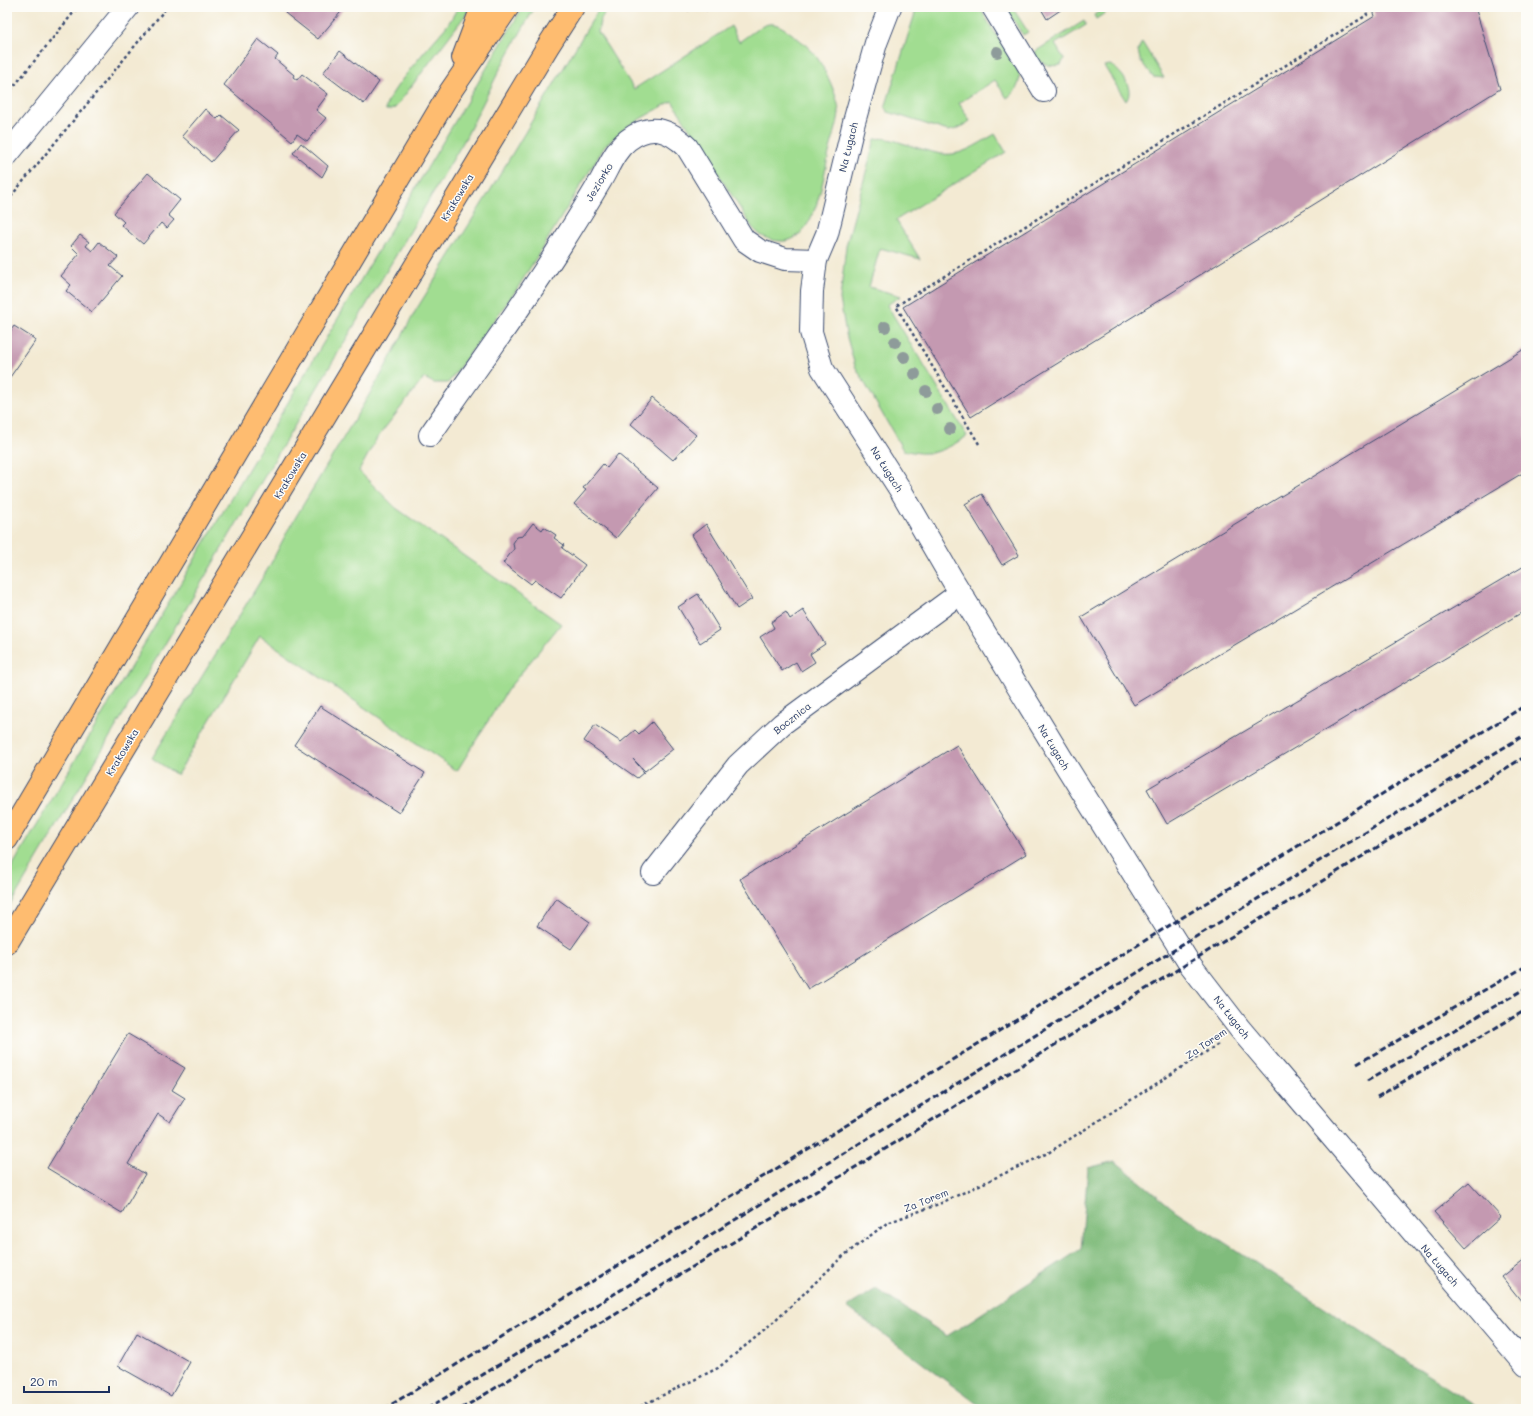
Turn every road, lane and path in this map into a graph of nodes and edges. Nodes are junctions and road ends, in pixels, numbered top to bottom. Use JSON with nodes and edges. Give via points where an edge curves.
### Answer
{"nodes":[{"id":1,"x":78,"y":7,"type":"edge"},
{"id":2,"x":128,"y":7,"type":"edge"},
{"id":3,"x":167,"y":7,"type":"edge"},
{"id":4,"x":482,"y":7,"type":"edge"},
{"id":5,"x":508,"y":7,"type":"edge"},
{"id":6,"x":573,"y":7,"type":"edge"},
{"id":7,"x":878,"y":7,"type":"edge"},
{"id":8,"x":890,"y":7,"type":"edge"},
{"id":9,"x":993,"y":7,"type":"edge"},
{"id":10,"x":1365,"y":7,"type":"edge"},
{"id":11,"x":876,"y":43,"type":"junction"},
{"id":12,"x":1044,"y":91,"type":"dead end"},
{"id":13,"x":450,"y":92,"type":"junction"},
{"id":14,"x":7,"y":95,"type":"edge"},
{"id":15,"x":7,"y":155,"type":"edge"},
{"id":16,"x":7,"y":201,"type":"edge"},
{"id":17,"x":816,"y":260,"type":"junction"},
{"id":18,"x":430,"y":434,"type":"dead end"},
{"id":19,"x":979,"y":444,"type":"dead end"},
{"id":20,"x":960,"y":593,"type":"junction"},
{"id":21,"x":7,"y":838,"type":"edge"},
{"id":22,"x":653,"y":873,"type":"dead end"},
{"id":23,"x":7,"y":943,"type":"edge"},
{"id":24,"x":1240,"y":1029,"type":"junction"},
{"id":25,"x":1526,"y":1365,"type":"edge"},
{"id":26,"x":635,"y":1409,"type":"edge"}],
"edges":[{"from":1,"to":14,"type":"path"},
{"from":2,"to":15,"type":"street"},
{"from":3,"to":16,"type":"path"},
{"from":4,"to":13,"type":"main road"},
{"from":5,"to":13,"type":"main road"},
{"from":6,"to":23,"type":"main road","name":"Krakowska"},
{"from":7,"to":11,"type":"street","name":"Na Ługach"},
{"from":8,"to":11,"type":"street","name":"Na Ługach"},
{"from":9,"to":12,"type":"street"},
{"from":10,"to":19,"type":"path","via":[[1367,15],[896,306]]},
{"from":11,"to":17,"type":"street","name":"Na Ługach","via":[[827,234]]},
{"from":13,"to":21,"type":"main road"},
{"from":17,"to":18,"type":"street","name":"Jeziorko","via":[[785,259],[760,251],[744,240],[687,147],[677,136],[665,130],[642,133],[618,150],[526,301]]},
{"from":17,"to":20,"type":"street","name":"Na Ługach","via":[[811,332],[822,368],[901,491]]},
{"from":20,"to":22,"type":"street","name":"Bocznica","via":[[782,724],[738,765]]},
{"from":20,"to":24,"type":"street","name":"Na Ługach","via":[[1179,948]]},
{"from":24,"to":25,"type":"street","name":"Na Ługach"},
{"from":24,"to":26,"type":"path","name":"Za Torem","via":[[1199,1058],[1048,1153],[939,1204],[887,1223],[842,1257],[772,1325],[718,1368]]}]}
